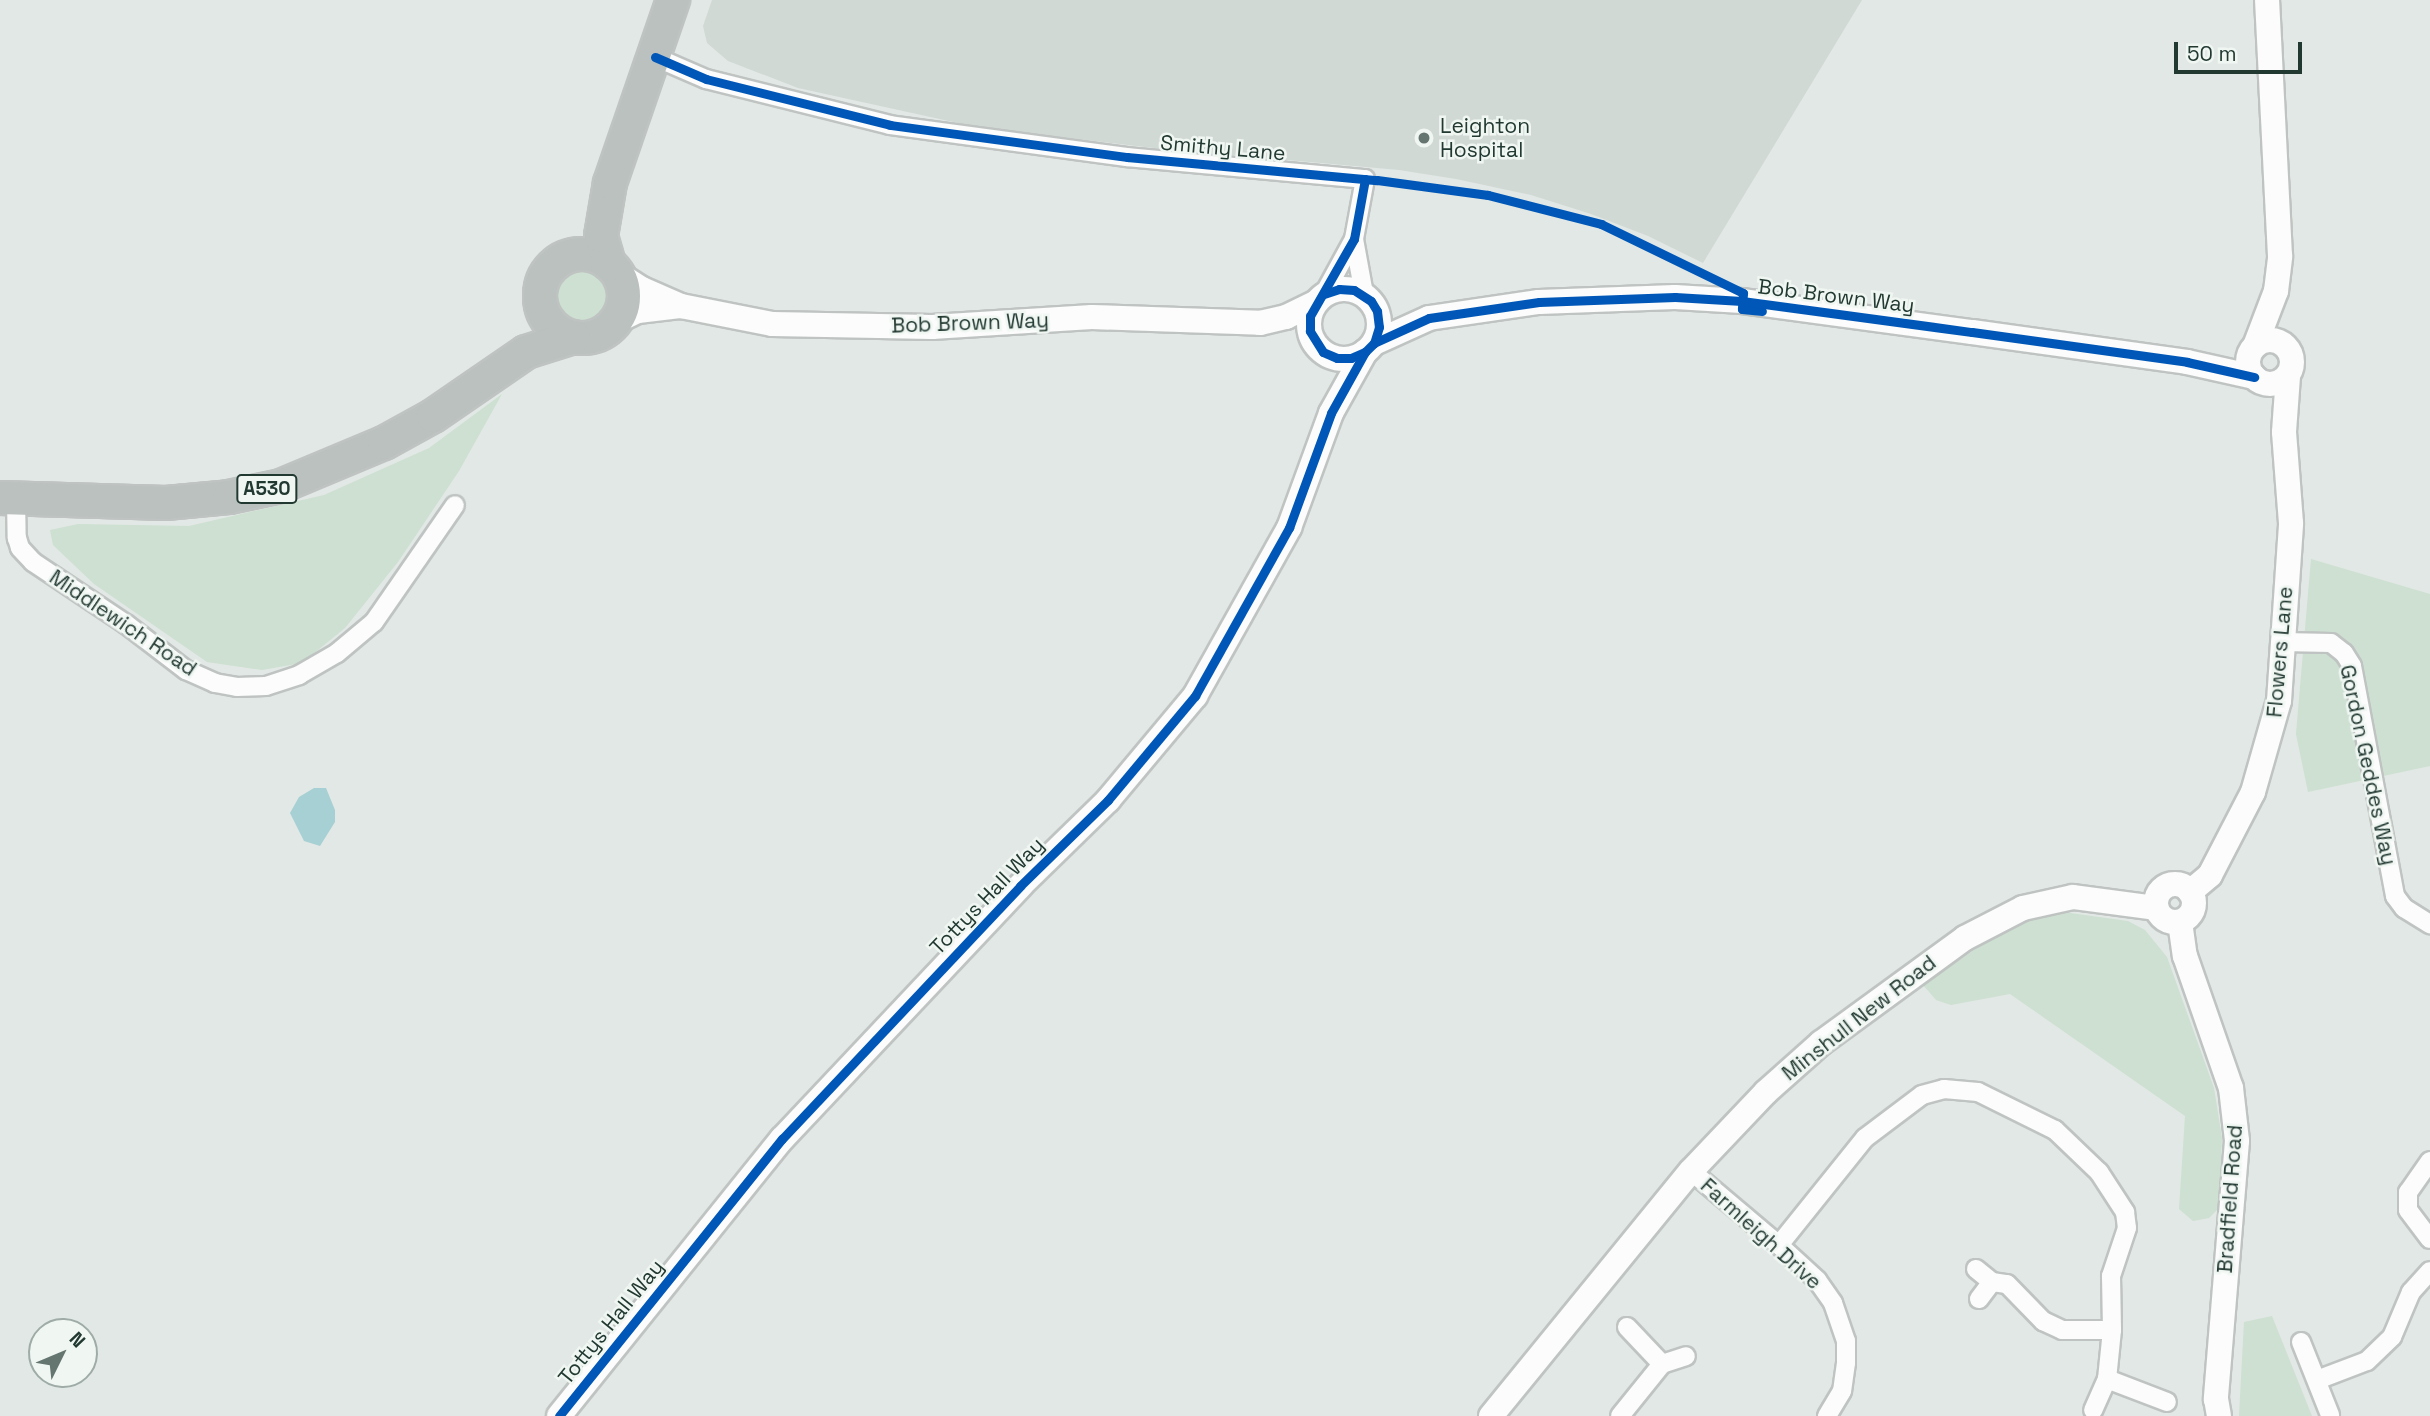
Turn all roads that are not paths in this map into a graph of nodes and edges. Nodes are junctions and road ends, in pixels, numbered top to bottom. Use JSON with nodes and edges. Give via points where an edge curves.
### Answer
{"nodes":[{"id":1,"x":673,"y":0,"type":"edge"},
{"id":2,"x":2267,"y":0,"type":"edge"},
{"id":3,"x":655,"y":57,"type":"junction"},
{"id":4,"x":610,"y":183,"type":"junction"},
{"id":5,"x":1354,"y":239,"type":"junction"},
{"id":6,"x":555,"y":263,"type":"junction"},
{"id":7,"x":613,"y":268,"type":"junction"},
{"id":8,"x":2276,"y":291,"type":"junction"},
{"id":9,"x":1367,"y":298,"type":"junction"},
{"id":10,"x":1320,"y":299,"type":"junction"},
{"id":11,"x":541,"y":306,"type":"junction"},
{"id":12,"x":681,"y":306,"type":"junction"},
{"id":13,"x":1429,"y":318,"type":"junction"},
{"id":14,"x":615,"y":322,"type":"junction"},
{"id":15,"x":1260,"y":323,"type":"junction"},
{"id":16,"x":574,"y":337,"type":"junction"},
{"id":17,"x":2284,"y":346,"type":"junction"},
{"id":18,"x":1320,"y":348,"type":"junction"},
{"id":19,"x":1370,"y":348,"type":"junction"},
{"id":20,"x":2252,"y":348,"type":"junction"},
{"id":21,"x":2188,"y":362,"type":"junction"},
{"id":22,"x":502,"y":366,"type":"junction"},
{"id":23,"x":2288,"y":376,"type":"junction"},
{"id":24,"x":2256,"y":379,"type":"junction"},
{"id":25,"x":1331,"y":413,"type":"junction"},
{"id":26,"x":2284,"y":432,"type":"junction"},
{"id":27,"x":8,"y":498,"type":"edge"},
{"id":28,"x":456,"y":505,"type":"dead end"},
{"id":29,"x":2283,"y":642,"type":"junction"},
{"id":30,"x":2190,"y":892,"type":"junction"},
{"id":31,"x":2157,"y":908,"type":"junction"},
{"id":32,"x":2180,"y":922,"type":"junction"},
{"id":33,"x":2430,"y":924,"type":"edge"},
{"id":34,"x":2430,"y":1161,"type":"edge"},
{"id":35,"x":1691,"y":1171,"type":"junction"},
{"id":36,"x":2430,"y":1239,"type":"edge"},
{"id":37,"x":1779,"y":1245,"type":"junction"},
{"id":38,"x":1976,"y":1269,"type":"dead end"},
{"id":39,"x":2430,"y":1271,"type":"edge"},
{"id":40,"x":1993,"y":1282,"type":"junction"},
{"id":41,"x":1979,"y":1299,"type":"dead end"},
{"id":42,"x":1628,"y":1326,"type":"dead end"},
{"id":43,"x":2112,"y":1330,"type":"junction"},
{"id":44,"x":2301,"y":1342,"type":"dead end"},
{"id":45,"x":1686,"y":1356,"type":"dead end"},
{"id":46,"x":1662,"y":1364,"type":"junction"},
{"id":47,"x":2107,"y":1379,"type":"junction"},
{"id":48,"x":2317,"y":1380,"type":"junction"},
{"id":49,"x":2167,"y":1402,"type":"dead end"},
{"id":50,"x":2094,"y":1410,"type":"dead end"},
{"id":51,"x":2215,"y":1410,"type":"edge"},
{"id":52,"x":2330,"y":1415,"type":"edge"},
{"id":53,"x":559,"y":1416,"type":"edge"},
{"id":54,"x":1491,"y":1416,"type":"edge"},
{"id":55,"x":1620,"y":1416,"type":"edge"},
{"id":56,"x":1827,"y":1416,"type":"edge"}],
"edges":[{"from":1,"to":3,"type":"highway"},
{"from":2,"to":8,"type":"street","via":[[2280,219]]},
{"from":3,"to":4,"type":"highway"},
{"from":3,"to":5,"type":"street","name":"Smithy Lane","via":[[706,79],[890,125],[1127,157],[1366,179]]},
{"from":4,"to":6,"type":"highway","via":[[580,233]]},
{"from":4,"to":7,"type":"highway","via":[[601,236]]},
{"from":5,"to":9,"type":"street"},
{"from":5,"to":10,"type":"street"},
{"from":6,"to":7,"type":"highway","via":[[585,254]]},
{"from":6,"to":11,"type":"highway","via":[[541,284]]},
{"from":7,"to":12,"type":"street","name":"Bob Brown Way","via":[[642,289]]},
{"from":7,"to":14,"type":"highway","via":[[624,297]]},
{"from":8,"to":17,"type":"street"},
{"from":8,"to":20,"type":"street"},
{"from":9,"to":10,"type":"street","via":[[1339,289]]},
{"from":9,"to":13,"type":"street","name":"Bob Brown Way","via":[[1398,312]]},
{"from":9,"to":19,"type":"street","via":[[1377,311],[1380,327]]},
{"from":10,"to":15,"type":"street","name":"Bob Brown Way","via":[[1286,317]]},
{"from":10,"to":18,"type":"street","via":[[1310,317],[1310,331]]},
{"from":11,"to":16,"type":"highway","via":[[552,325]]},
{"from":11,"to":22,"type":"highway","name":"Middlewich Road","number":"A530"},
{"from":12,"to":14,"type":"street","name":"Bob Brown Way","via":[[638,311]]},
{"from":12,"to":15,"type":"street","name":"Bob Brown Way","via":[[772,324],[932,327],[1092,317]]},
{"from":13,"to":19,"type":"street","name":"Bob Brown Way"},
{"from":13,"to":21,"type":"street","name":"Bob Brown Way","via":[[1539,302],[1728,300]]},
{"from":14,"to":16,"type":"highway","via":[[596,335]]},
{"from":15,"to":18,"type":"street","name":"Bob Brown Way"},
{"from":16,"to":22,"type":"highway","name":"Middlewich Road","number":"A530","via":[[526,352]]},
{"from":17,"to":20,"type":"street","via":[[2269,341]]},
{"from":17,"to":23,"type":"street","via":[[2292,361]]},
{"from":18,"to":19,"type":"street","via":[[1344,358]]},
{"from":18,"to":25,"type":"street","name":"Tottys Hall Way"},
{"from":19,"to":25,"type":"street","name":"Tottys Hall Way"},
{"from":20,"to":21,"type":"street","name":"Bob Brown Way"},
{"from":20,"to":24,"type":"street","via":[[2248,366]]},
{"from":21,"to":24,"type":"street","name":"Bob Brown Way"},
{"from":22,"to":27,"type":"highway","name":"Middlewich Road","number":"A530","via":[[460,398],[393,438],[281,486],[166,503]]},
{"from":23,"to":24,"type":"street","via":[[2272,384]]},
{"from":23,"to":26,"type":"street","name":"Flowers Lane"},
{"from":24,"to":26,"type":"street","name":"Flowers Lane"},
{"from":25,"to":53,"type":"street","name":"Tottys Hall Way","via":[[1289,528],[1195,696],[1108,800],[991,916],[782,1139]]},
{"from":26,"to":29,"type":"street","name":"Flowers Lane","via":[[2291,523]]},
{"from":27,"to":28,"type":"street","name":"Middlewich Road","via":[[20,548],[33,562],[186,670],[237,687],[265,686],[299,675],[337,653],[374,622]]},
{"from":29,"to":30,"type":"street","name":"Flowers Lane","via":[[2279,701],[2253,792],[2210,874]]},
{"from":29,"to":33,"type":"street","name":"Gordon Geddes Way","via":[[2331,643],[2352,666],[2395,896],[2404,908]]},
{"from":30,"to":31,"type":"street","via":[[2169,885],[2160,891]]},
{"from":30,"to":32,"type":"street","via":[[2193,911]]},
{"from":31,"to":32,"type":"street","via":[[2165,920]]},
{"from":31,"to":35,"type":"street","name":"Minshull New Road","via":[[2073,897],[2046,901],[1965,938],[1821,1043],[1766,1092]]},
{"from":32,"to":51,"type":"street","name":"Bradfield Road","via":[[2185,956],[2231,1088],[2237,1141]]},
{"from":34,"to":36,"type":"street","via":[[2408,1192],[2408,1210]]},
{"from":35,"to":37,"type":"street","name":"Farmleigh Drive"},
{"from":35,"to":54,"type":"street","name":"Minshull New Road"},
{"from":37,"to":43,"type":"street","via":[[1884,1120],[1922,1095],[1944,1089],[1978,1092],[2064,1136],[2117,1196],[2127,1228],[2111,1276]]},
{"from":37,"to":56,"type":"street","name":"Farmleigh Drive","via":[[1821,1286],[1842,1323],[1844,1381],[1838,1402]]},
{"from":38,"to":40,"type":"street"},
{"from":39,"to":48,"type":"street","via":[[2411,1292],[2392,1337],[2367,1361]]},
{"from":40,"to":41,"type":"street"},
{"from":40,"to":43,"type":"street","via":[[2007,1284],[2043,1321],[2062,1329]]},
{"from":42,"to":46,"type":"street"},
{"from":43,"to":47,"type":"street"},
{"from":44,"to":48,"type":"street"},
{"from":45,"to":46,"type":"street"},
{"from":46,"to":55,"type":"street"},
{"from":47,"to":49,"type":"street"},
{"from":47,"to":50,"type":"street"},
{"from":48,"to":52,"type":"street"}]}
